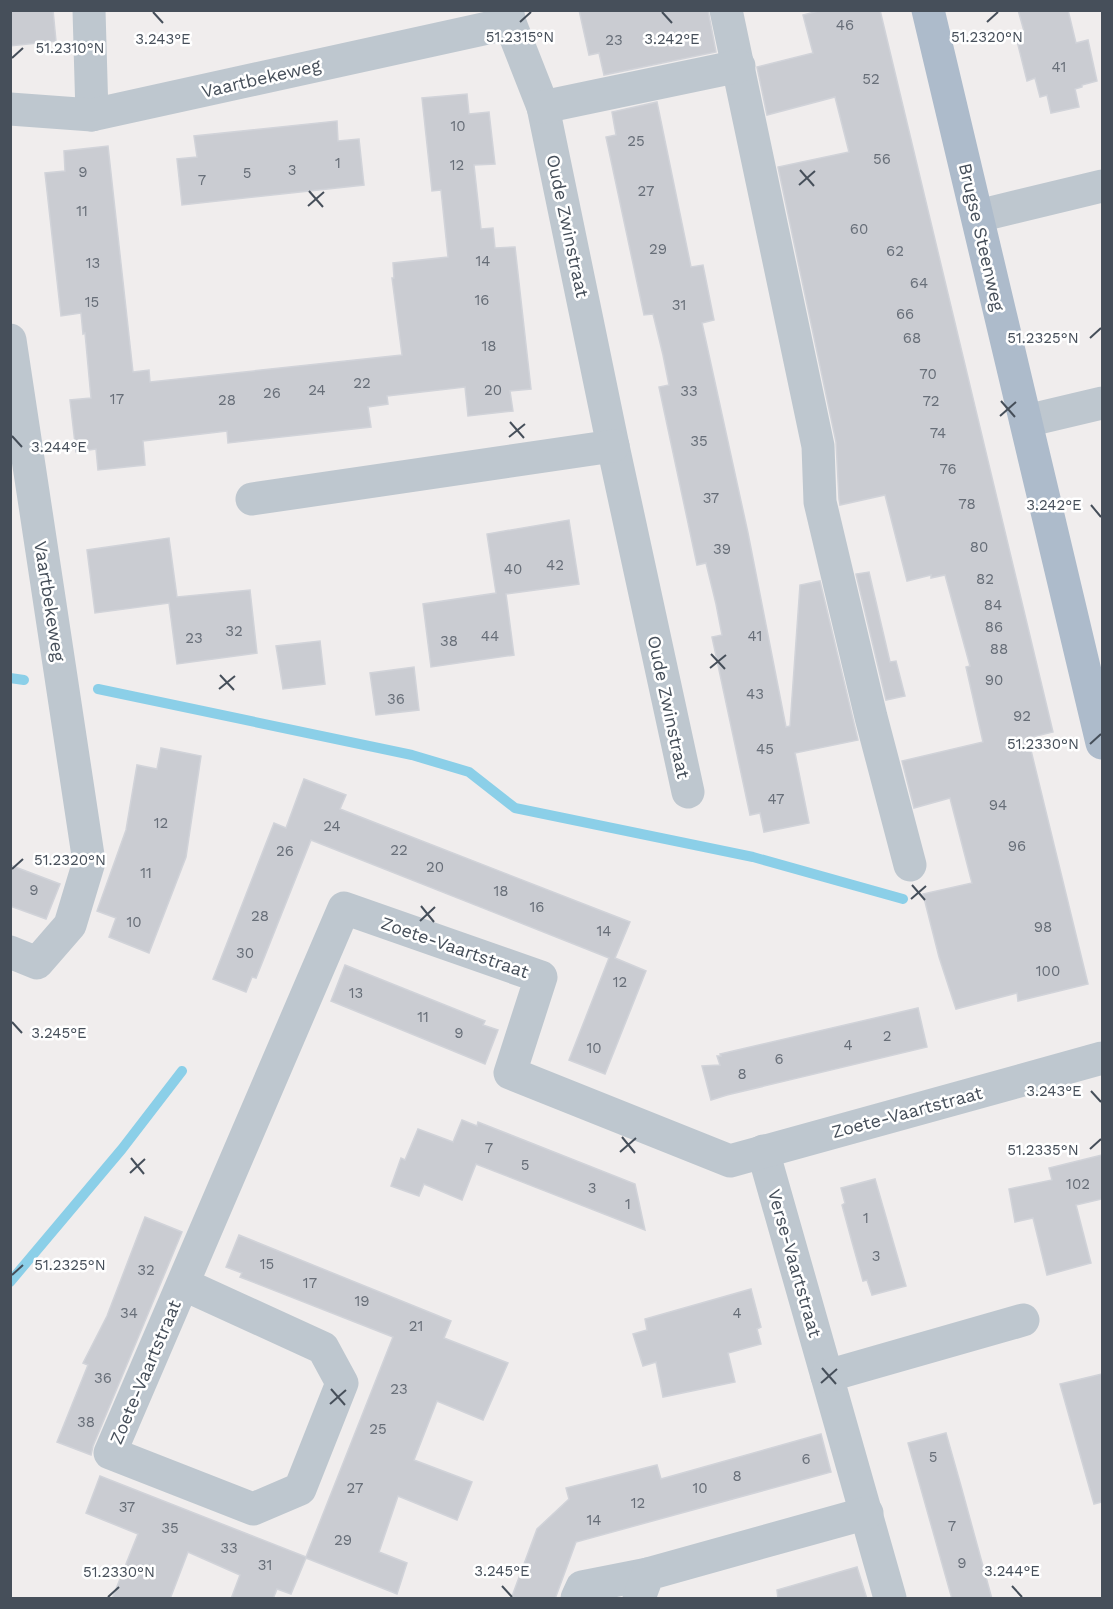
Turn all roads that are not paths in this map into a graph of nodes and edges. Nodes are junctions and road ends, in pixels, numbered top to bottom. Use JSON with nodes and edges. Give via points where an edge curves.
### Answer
{"nodes":[{"id":1,"x":89,"y":10,"type":"edge"},
{"id":2,"x":726,"y":10,"type":"edge"},
{"id":3,"x":928,"y":10,"type":"edge"},
{"id":4,"x":509,"y":17,"type":"edge"},
{"id":5,"x":739,"y":66,"type":"junction"},
{"id":6,"x":543,"y":107,"type":"junction"},
{"id":7,"x":10,"y":109,"type":"edge"},
{"id":8,"x":92,"y":116,"type":"junction"},
{"id":9,"x":1102,"y":186,"type":"edge"},
{"id":10,"x":978,"y":216,"type":"junction"},
{"id":11,"x":10,"y":340,"type":"edge"},
{"id":12,"x":1102,"y":403,"type":"edge"},
{"id":13,"x":1026,"y":421,"type":"junction"},
{"id":14,"x":613,"y":446,"type":"junction"},
{"id":15,"x":252,"y":499,"type":"dead end"},
{"id":16,"x":1102,"y":743,"type":"edge"},
{"id":17,"x":688,"y":792,"type":"dead end"},
{"id":18,"x":910,"y":865,"type":"dead end"},
{"id":19,"x":10,"y":952,"type":"edge"},
{"id":20,"x":1102,"y":1058,"type":"edge"},
{"id":21,"x":763,"y":1151,"type":"junction"},
{"id":22,"x":183,"y":1284,"type":"junction"},
{"id":23,"x":1023,"y":1320,"type":"dead end"},
{"id":24,"x":827,"y":1376,"type":"junction"},
{"id":25,"x":867,"y":1513,"type":"junction"},
{"id":26,"x":643,"y":1586,"type":"edge"},
{"id":27,"x":577,"y":1599,"type":"edge"},
{"id":28,"x":890,"y":1599,"type":"edge"}],
"edges":[{"from":1,"to":8,"type":"street"},
{"from":2,"to":5,"type":"street"},
{"from":3,"to":10,"type":"main road","name":"Brugse Steenweg"},
{"from":4,"to":6,"type":"street","name":"Oude Zwinstraat"},
{"from":4,"to":8,"type":"street","name":"Vaartbekeweg"},
{"from":5,"to":6,"type":"street"},
{"from":5,"to":18,"type":"street","via":[[818,446],[820,502]]},
{"from":6,"to":14,"type":"street","name":"Oude Zwinstraat"},
{"from":7,"to":8,"type":"street","name":"Vaartbekeweg"},
{"from":9,"to":10,"type":"street"},
{"from":10,"to":13,"type":"main road","name":"Brugse Steenweg"},
{"from":11,"to":19,"type":"street","name":"Vaartbekeweg","via":[[89,862],[70,925],[37,963]]},
{"from":12,"to":13,"type":"street"},
{"from":13,"to":16,"type":"main road","name":"Brugse Steenweg"},
{"from":14,"to":15,"type":"street"},
{"from":14,"to":17,"type":"street","name":"Oude Zwinstraat"},
{"from":20,"to":21,"type":"street","name":"Zoete-Vaartstraat"},
{"from":21,"to":22,"type":"street","name":"Zoete-Vaartstraat","via":[[730,1161],[510,1073],[541,977],[344,908]]},
{"from":21,"to":24,"type":"street","name":"Verse-Vaartstraat"},
{"from":22,"to":22,"type":"street","name":"Zoete-Vaartstraat","via":[[110,1453],[253,1509],[300,1489],[342,1383],[323,1348]]},
{"from":23,"to":24,"type":"street"},
{"from":24,"to":25,"type":"street","name":"Verse-Vaartstraat"},
{"from":25,"to":26,"type":"street"},
{"from":25,"to":28,"type":"street","name":"Verse-Vaartstraat"},
{"from":26,"to":27,"type":"street","via":[[582,1587]]}]}
